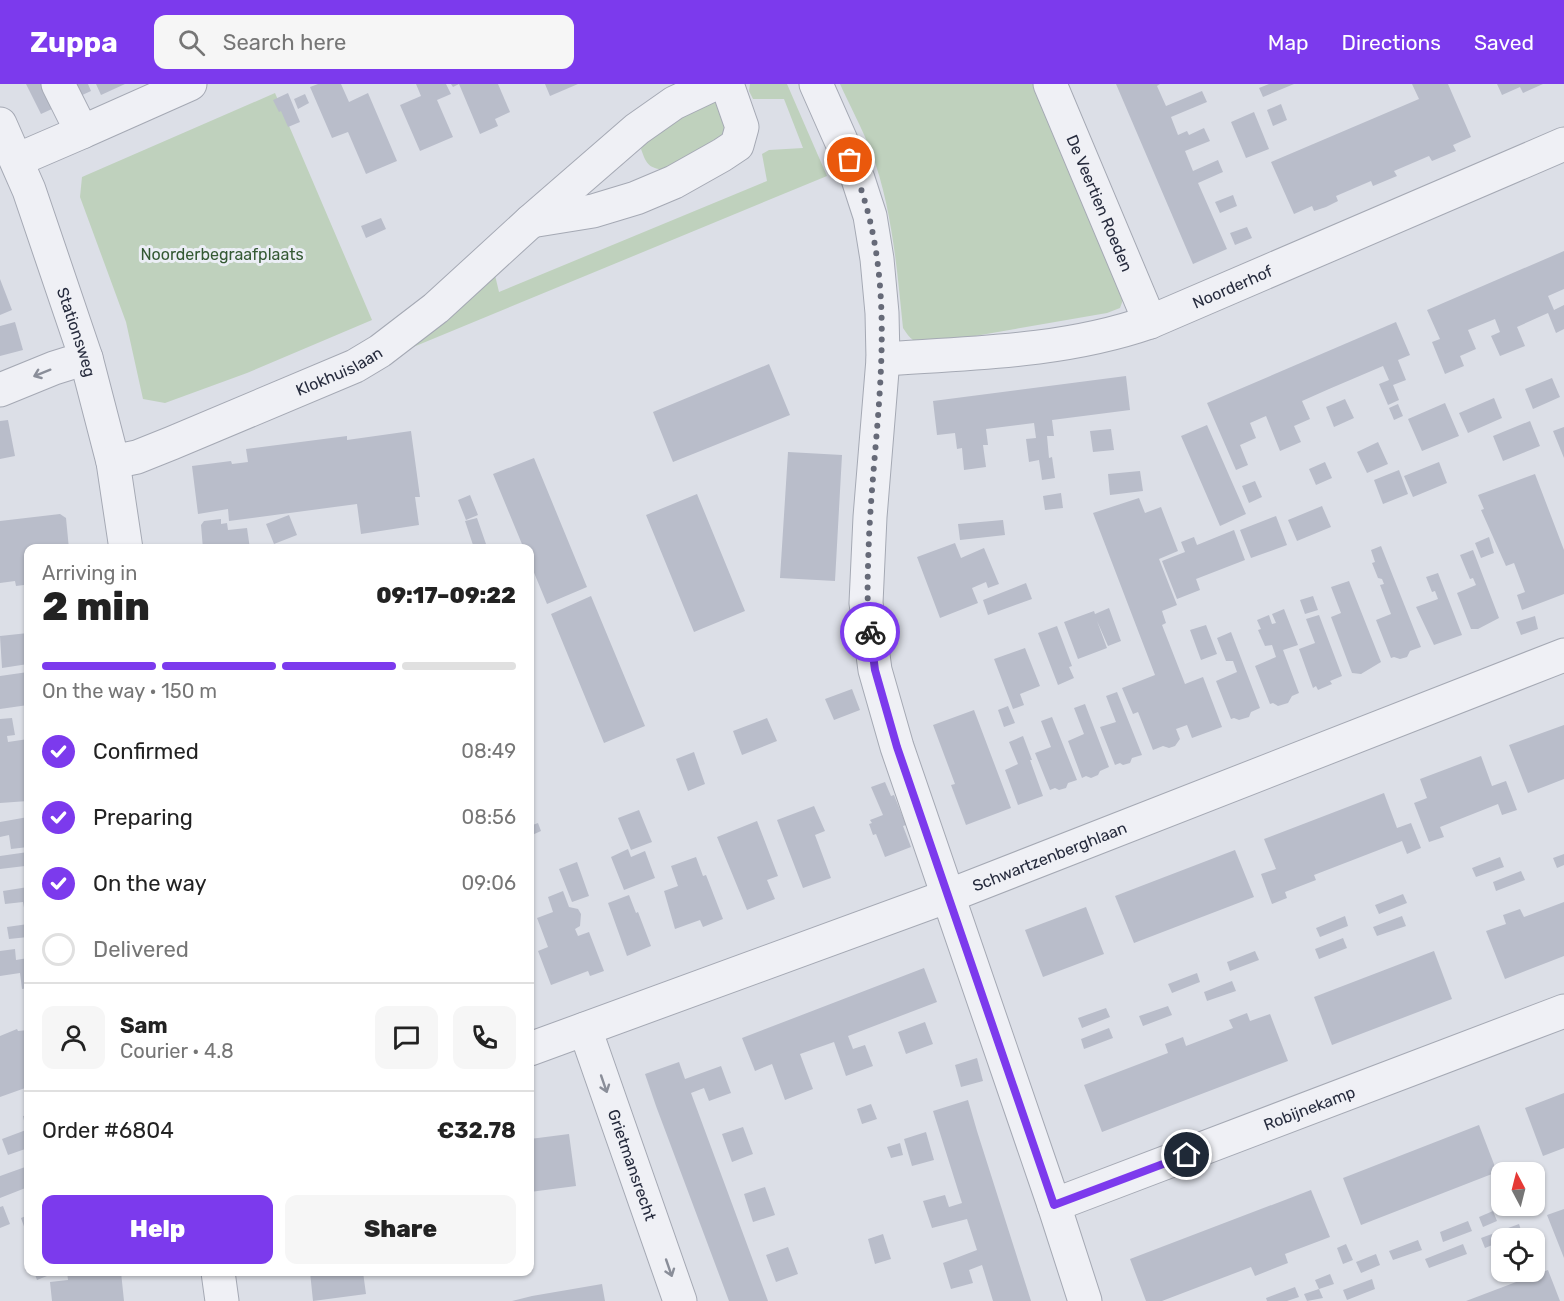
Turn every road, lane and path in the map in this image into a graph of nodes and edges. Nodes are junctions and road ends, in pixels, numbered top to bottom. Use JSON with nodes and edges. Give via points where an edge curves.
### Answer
{"nodes":[{"id":1,"x":58,"y":84,"type":"edge"},
{"id":2,"x":190,"y":84,"type":"edge"},
{"id":3,"x":714,"y":84,"type":"edge"},
{"id":4,"x":728,"y":84,"type":"edge"},
{"id":5,"x":816,"y":84,"type":"edge"},
{"id":6,"x":1050,"y":84,"type":"edge"},
{"id":7,"x":0,"y":124,"type":"edge"},
{"id":8,"x":82,"y":132,"type":"junction"},
{"id":9,"x":1564,"y":144,"type":"edge"},
{"id":10,"x":16,"y":160,"type":"junction"},
{"id":11,"x":531,"y":221,"type":"junction"},
{"id":12,"x":1150,"y":322,"type":"junction"},
{"id":13,"x":86,"y":358,"type":"junction"},
{"id":14,"x":883,"y":359,"type":"junction"},
{"id":15,"x":0,"y":390,"type":"edge"},
{"id":16,"x":113,"y":462,"type":"junction"},
{"id":17,"x":125,"y":544,"type":"edge"},
{"id":18,"x":1564,"y":655,"type":"edge"},
{"id":19,"x":948,"y":896,"type":"junction"},
{"id":20,"x":1564,"y":1011,"type":"edge"},
{"id":21,"x":585,"y":1029,"type":"junction"},
{"id":22,"x":534,"y":1048,"type":"edge"},
{"id":23,"x":1054,"y":1205,"type":"junction"},
{"id":24,"x":219,"y":1276,"type":"edge"},
{"id":25,"x":222,"y":1301,"type":"edge"},
{"id":26,"x":680,"y":1301,"type":"edge"},
{"id":27,"x":1085,"y":1301,"type":"edge"}],
"edges":[{"from":1,"to":8,"type":"street"},
{"from":2,"to":8,"type":"street"},
{"from":3,"to":11,"type":"street","name":"Klokhuislaan","via":[[674,103],[637,129]]},
{"from":4,"to":11,"type":"street","via":[[742,127],[737,145],[682,178],[636,198],[593,211]]},
{"from":5,"to":14,"type":"street","via":[[870,216],[881,302]]},
{"from":6,"to":12,"type":"street","name":"De Veertien Roeden"},
{"from":7,"to":10,"type":"street","name":"Stationsweg"},
{"from":8,"to":10,"type":"street"},
{"from":9,"to":12,"type":"street","name":"Noorderhof"},
{"from":10,"to":13,"type":"street","name":"Stationsweg"},
{"from":11,"to":16,"type":"street","name":"Klokhuislaan","via":[[436,308],[355,366],[137,457]]},
{"from":12,"to":14,"type":"street","name":"Noorderhof","via":[[1115,334],[1058,345]]},
{"from":13,"to":15,"type":"street","one_way":true},
{"from":13,"to":16,"type":"street","name":"Stationsweg"},
{"from":14,"to":19,"type":"street","via":[[866,603],[875,670]]},
{"from":16,"to":17,"type":"street","name":"Stationsweg"},
{"from":18,"to":19,"type":"street","name":"Schwartzenberghlaan"},
{"from":19,"to":21,"type":"street","name":"Schwartzenberghlaan"},
{"from":19,"to":23,"type":"street"},
{"from":20,"to":23,"type":"street","name":"Robijnekamp"},
{"from":21,"to":22,"type":"street","name":"Schwartzenberghlaan"},
{"from":21,"to":26,"type":"street","name":"Grietmansrecht","one_way":true},
{"from":23,"to":27,"type":"street"},
{"from":24,"to":25,"type":"street"}]}
